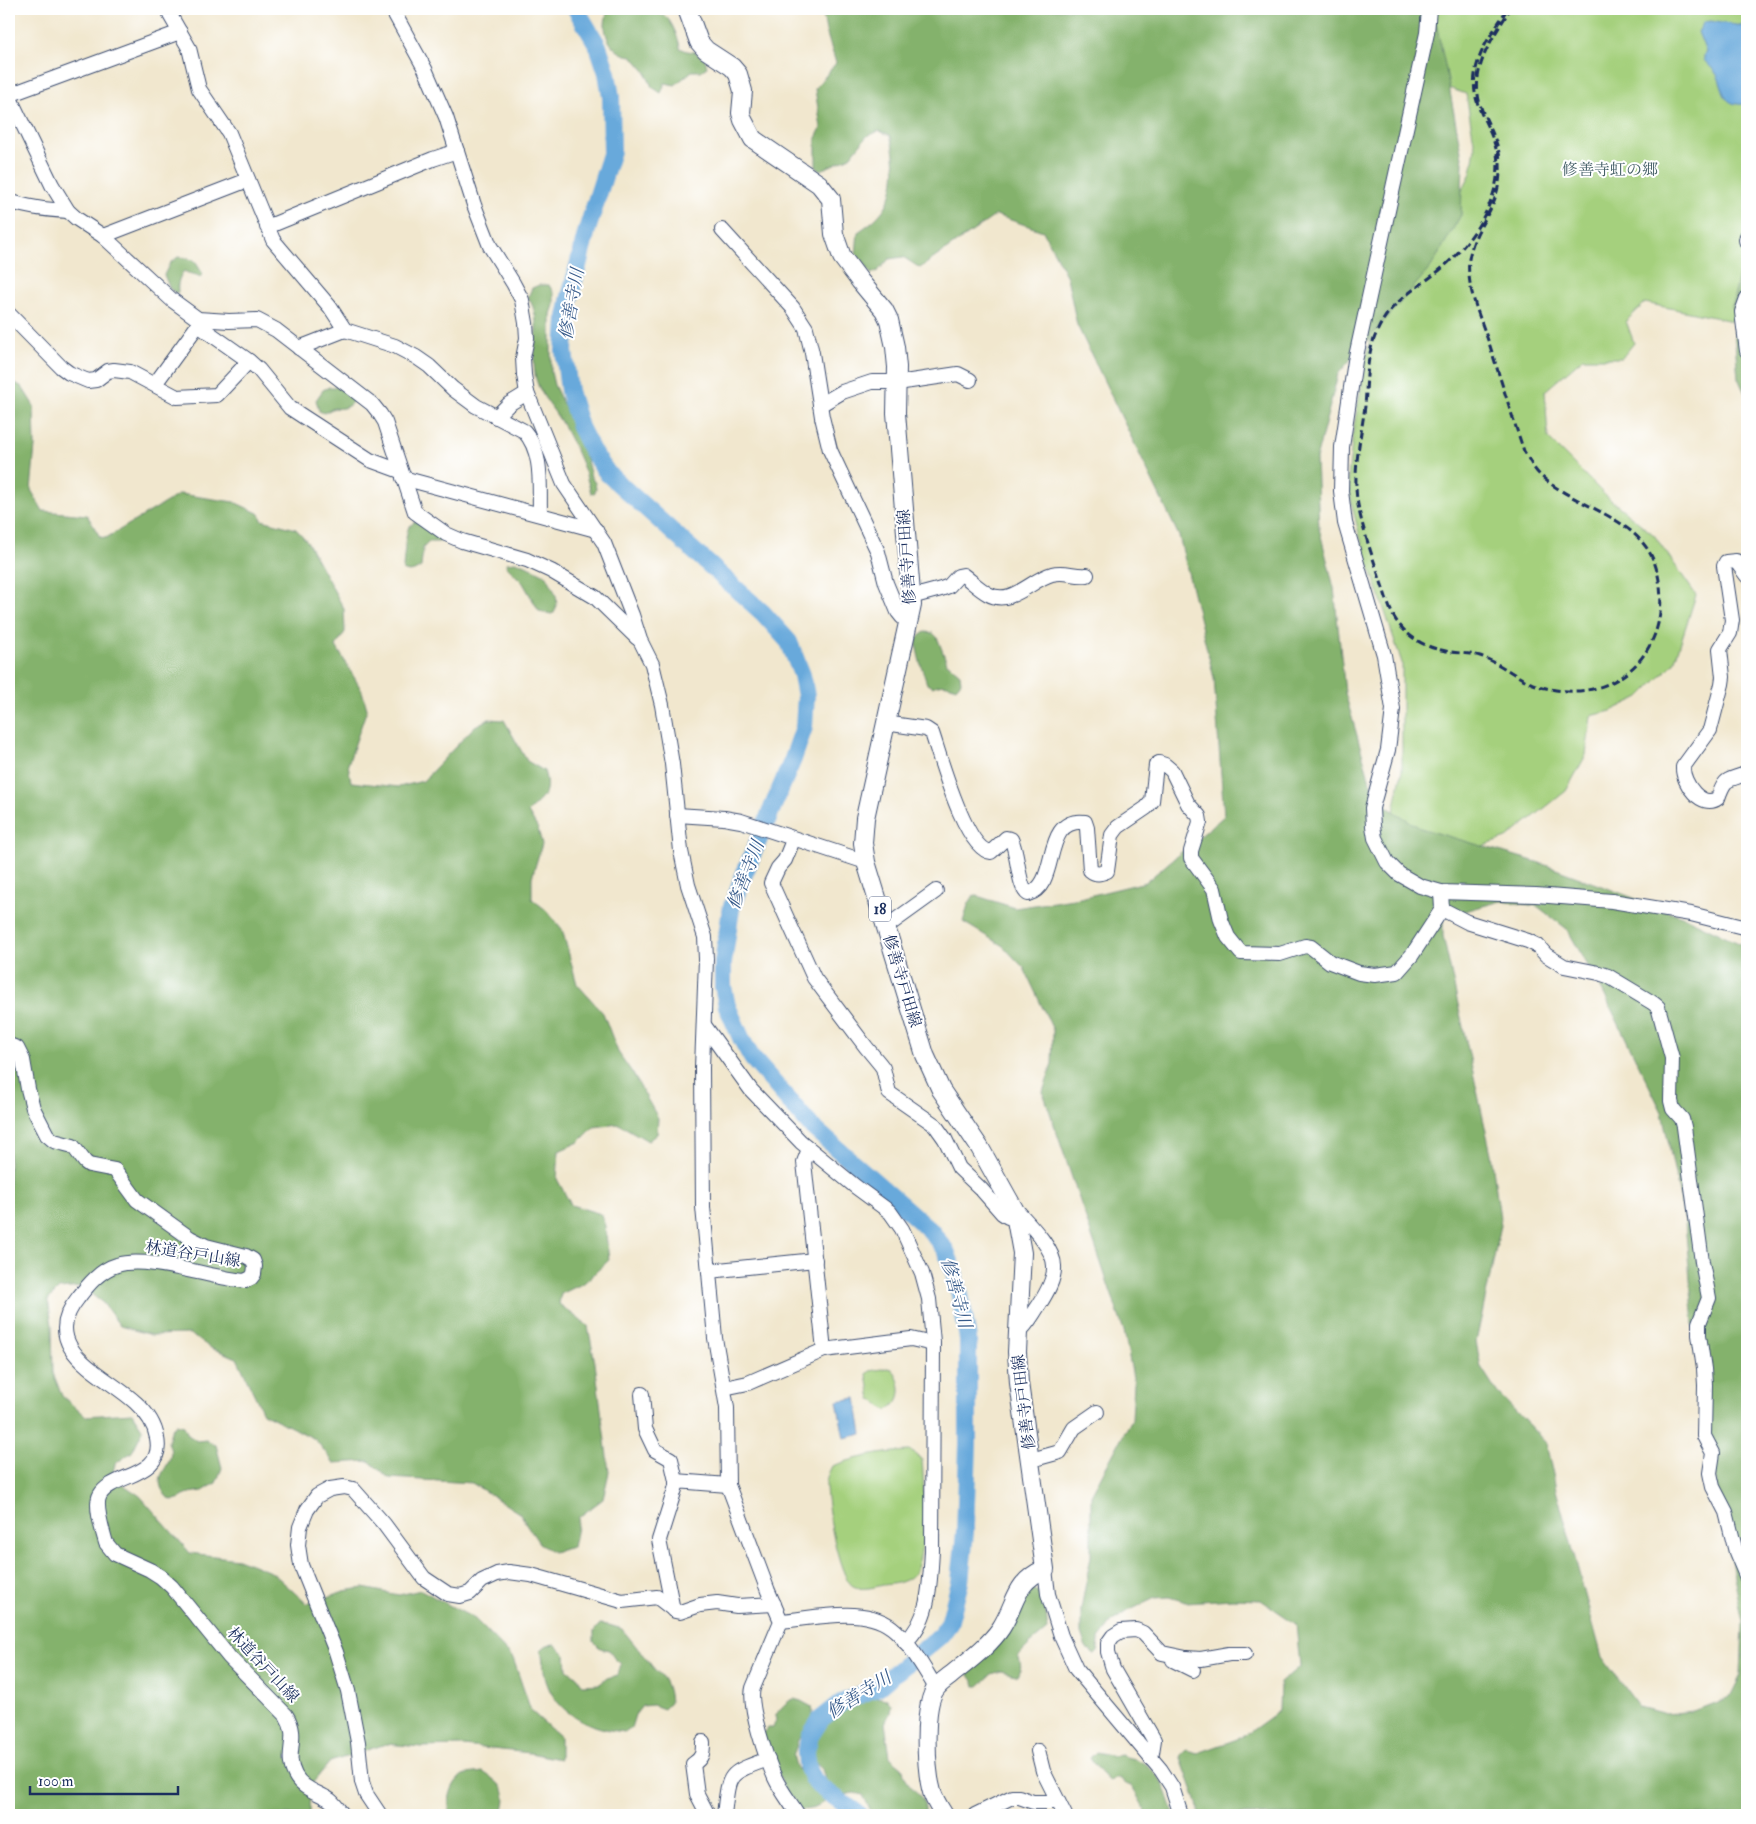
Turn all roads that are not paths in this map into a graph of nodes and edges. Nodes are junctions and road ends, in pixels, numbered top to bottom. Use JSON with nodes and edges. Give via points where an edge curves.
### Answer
{"nodes":[{"id":1,"x":170,"y":9,"type":"edge"},
{"id":2,"x":392,"y":9,"type":"edge"},
{"id":3,"x":687,"y":9,"type":"edge"},
{"id":4,"x":1429,"y":9,"type":"edge"},
{"id":5,"x":180,"y":32,"type":"junction"},
{"id":6,"x":9,"y":96,"type":"edge"},
{"id":7,"x":457,"y":151,"type":"junction"},
{"id":8,"x":248,"y":180,"type":"junction"},
{"id":9,"x":9,"y":201,"type":"edge"},
{"id":10,"x":68,"y":211,"type":"junction"},
{"id":11,"x":267,"y":227,"type":"junction"},
{"id":12,"x":722,"y":230,"type":"dead end"},
{"id":13,"x":103,"y":236,"type":"junction"},
{"id":14,"x":1747,"y":236,"type":"edge"},
{"id":15,"x":1747,"y":243,"type":"edge"},
{"id":16,"x":1747,"y":298,"type":"edge"},
{"id":17,"x":9,"y":314,"type":"edge"},
{"id":18,"x":198,"y":322,"type":"junction"},
{"id":19,"x":345,"y":330,"type":"junction"},
{"id":20,"x":299,"y":348,"type":"junction"},
{"id":21,"x":1747,"y":351,"type":"edge"},
{"id":22,"x":249,"y":361,"type":"junction"},
{"id":23,"x":970,"y":380,"type":"dead end"},
{"id":24,"x":897,"y":382,"type":"junction"},
{"id":25,"x":154,"y":384,"type":"junction"},
{"id":26,"x":527,"y":393,"type":"junction"},
{"id":27,"x":820,"y":405,"type":"junction"},
{"id":28,"x":496,"y":417,"type":"junction"},
{"id":29,"x":401,"y":474,"type":"junction"},
{"id":30,"x":540,"y":514,"type":"junction"},
{"id":31,"x":596,"y":530,"type":"junction"},
{"id":32,"x":1087,"y":574,"type":"dead end"},
{"id":33,"x":1747,"y":576,"type":"edge"},
{"id":34,"x":911,"y":597,"type":"junction"},
{"id":35,"x":909,"y":620,"type":"junction"},
{"id":36,"x":640,"y":640,"type":"junction"},
{"id":37,"x":885,"y":723,"type":"junction"},
{"id":38,"x":1747,"y":773,"type":"edge"},
{"id":39,"x":677,"y":815,"type":"junction"},
{"id":40,"x":788,"y":838,"type":"junction"},
{"id":41,"x":866,"y":862,"type":"junction"},
{"id":42,"x":936,"y":891,"type":"dead end"},
{"id":43,"x":1442,"y":892,"type":"junction"},
{"id":44,"x":1442,"y":909,"type":"junction"},
{"id":45,"x":886,"y":927,"type":"junction"},
{"id":46,"x":1747,"y":928,"type":"edge"},
{"id":47,"x":704,"y":1025,"type":"junction"},
{"id":48,"x":9,"y":1045,"type":"edge"},
{"id":49,"x":809,"y":1149,"type":"junction"},
{"id":50,"x":1014,"y":1212,"type":"junction"},
{"id":51,"x":815,"y":1260,"type":"junction"},
{"id":52,"x":709,"y":1270,"type":"junction"},
{"id":53,"x":1018,"y":1332,"type":"junction"},
{"id":54,"x":933,"y":1344,"type":"junction"},
{"id":55,"x":824,"y":1350,"type":"junction"},
{"id":56,"x":724,"y":1388,"type":"junction"},
{"id":57,"x":642,"y":1394,"type":"dead end"},
{"id":58,"x":1097,"y":1412,"type":"dead end"},
{"id":59,"x":1031,"y":1460,"type":"junction"},
{"id":60,"x":676,"y":1481,"type":"junction"},
{"id":61,"x":728,"y":1485,"type":"junction"},
{"id":62,"x":1045,"y":1569,"type":"junction"},
{"id":63,"x":1747,"y":1578,"type":"edge"},
{"id":64,"x":774,"y":1604,"type":"junction"},
{"id":65,"x":673,"y":1610,"type":"junction"},
{"id":66,"x":781,"y":1621,"type":"junction"},
{"id":67,"x":906,"y":1644,"type":"junction"},
{"id":68,"x":1165,"y":1654,"type":"junction"},
{"id":69,"x":1245,"y":1654,"type":"dead end"},
{"id":70,"x":1193,"y":1670,"type":"dead end"},
{"id":71,"x":934,"y":1684,"type":"junction"},
{"id":72,"x":703,"y":1742,"type":"dead end"},
{"id":73,"x":1038,"y":1751,"type":"dead end"},
{"id":74,"x":768,"y":1759,"type":"junction"},
{"id":75,"x":1151,"y":1759,"type":"junction"},
{"id":76,"x":1058,"y":1802,"type":"junction"},
{"id":77,"x":343,"y":1815,"type":"edge"},
{"id":78,"x":380,"y":1815,"type":"edge"},
{"id":79,"x":708,"y":1815,"type":"edge"},
{"id":80,"x":724,"y":1815,"type":"edge"},
{"id":81,"x":796,"y":1815,"type":"edge"},
{"id":82,"x":944,"y":1815,"type":"edge"},
{"id":83,"x":975,"y":1815,"type":"edge"},
{"id":84,"x":1065,"y":1815,"type":"edge"},
{"id":85,"x":1181,"y":1815,"type":"edge"}],
"edges":[{"from":1,"to":5,"type":"street"},
{"from":2,"to":7,"type":"street","via":[[432,85]]},
{"from":3,"to":24,"type":"main road","name":"修善寺戸田線","number":"18","via":[[699,42],[738,74],[742,91],[741,113],[754,139],[819,184],[831,199],[834,234],[842,257],[890,320]]},
{"from":4,"to":43,"type":"street","via":[[1427,33],[1355,361],[1342,447],[1341,491],[1345,523],[1384,655],[1393,709],[1388,750],[1372,808],[1375,838],[1386,862],[1399,874],[1420,886]]},
{"from":5,"to":6,"type":"street"},
{"from":5,"to":8,"type":"street","via":[[189,48],[199,89],[229,133]]},
{"from":6,"to":10,"type":"street"},
{"from":7,"to":11,"type":"street"},
{"from":7,"to":26,"type":"street","via":[[490,246],[522,300],[527,338],[523,358]]},
{"from":8,"to":11,"type":"street"},
{"from":8,"to":13,"type":"street"},
{"from":9,"to":10,"type":"street","via":[[44,210]]},
{"from":10,"to":13,"type":"street"},
{"from":11,"to":19,"type":"street","via":[[273,240],[330,307]]},
{"from":12,"to":27,"type":"street","via":[[793,308],[806,328]]},
{"from":13,"to":18,"type":"street"},
{"from":14,"to":15,"type":"street"},
{"from":16,"to":21,"type":"street","via":[[1742,312]]},
{"from":17,"to":25,"type":"street","via":[[69,373],[88,381],[114,370],[130,372]]},
{"from":18,"to":20,"type":"street","via":[[257,320]]},
{"from":18,"to":22,"type":"street"},
{"from":18,"to":25,"type":"street"},
{"from":19,"to":20,"type":"street"},
{"from":19,"to":28,"type":"street","via":[[389,344],[416,357],[463,397]]},
{"from":20,"to":29,"type":"street","via":[[372,404],[380,414]]},
{"from":22,"to":25,"type":"street","via":[[217,395],[177,397]]},
{"from":22,"to":29,"type":"street","via":[[290,408],[370,460]]},
{"from":23,"to":24,"type":"street","via":[[958,374]]},
{"from":24,"to":27,"type":"street","via":[[856,386]]},
{"from":24,"to":34,"type":"main road","name":"修善寺戸田線","number":"18","via":[[896,413]]},
{"from":26,"to":28,"type":"street"},
{"from":26,"to":31,"type":"street","via":[[564,484]]},
{"from":27,"to":35,"type":"street","via":[[835,463],[878,552],[898,612]]},
{"from":28,"to":30,"type":"street","via":[[524,431],[532,444],[537,457]]},
{"from":29,"to":30,"type":"street"},
{"from":29,"to":36,"type":"street","via":[[415,512],[427,522],[462,541],[527,560],[551,571],[595,597]]},
{"from":30,"to":31,"type":"street"},
{"from":31,"to":36,"type":"street","via":[[604,543]]},
{"from":32,"to":34,"type":"street","via":[[1051,574],[1018,592],[998,597],[987,594],[960,575],[946,587]]},
{"from":33,"to":38,"type":"street","via":[[1736,561],[1726,562],[1732,620],[1730,633],[1720,649],[1722,684],[1712,725],[1683,767],[1683,772],[1697,795],[1708,802],[1718,798],[1726,781]]},
{"from":34,"to":35,"type":"main road","name":"修善寺戸田線","number":"18"},
{"from":35,"to":37,"type":"main road","name":"修善寺戸田線","number":"18"},
{"from":36,"to":39,"type":"street","via":[[652,664],[662,705]]},
{"from":37,"to":41,"type":"main road","name":"修善寺戸田線","number":"18","via":[[862,831]]},
{"from":37,"to":44,"type":"street","via":[[926,729],[932,733],[958,812],[969,832],[988,852],[1006,838],[1012,839],[1023,890],[1028,894],[1036,892],[1044,882],[1056,839],[1070,824],[1078,821],[1085,822],[1087,828],[1090,870],[1095,874],[1107,871],[1112,835],[1152,801],[1156,765],[1159,763],[1172,771],[1188,804],[1199,816],[1191,858],[1214,888],[1228,937],[1241,953],[1280,954],[1306,946],[1330,962],[1359,973],[1396,972],[1412,955]]},
{"from":39,"to":40,"type":"street","via":[[741,821]]},
{"from":39,"to":47,"type":"street","via":[[684,868],[705,937]]},
{"from":40,"to":41,"type":"street"},
{"from":40,"to":50,"type":"street","via":[[789,853],[770,883],[814,978],[883,1068],[889,1093],[935,1125],[959,1168],[1002,1213],[1008,1217]]},
{"from":41,"to":45,"type":"main road","name":"修善寺戸田線","number":"18"},
{"from":42,"to":45,"type":"street"},
{"from":43,"to":44,"type":"street"},
{"from":43,"to":46,"type":"street","via":[[1612,901],[1691,914]]},
{"from":44,"to":63,"type":"street","via":[[1467,922],[1538,946],[1564,966],[1608,976],[1658,1007],[1672,1058],[1671,1101],[1684,1127],[1709,1298],[1699,1329],[1705,1386],[1704,1436],[1713,1453],[1711,1482],[1726,1512],[1736,1552]]},
{"from":45,"to":50,"type":"main road","name":"修善寺戸田線","number":"18","via":[[925,1056],[940,1090],[980,1148]]},
{"from":47,"to":49,"type":"street","via":[[751,1090]]},
{"from":47,"to":52,"type":"street","via":[[702,1158]]},
{"from":48,"to":77,"type":"street","name":"林道谷戸山線","via":[[17,1048],[23,1060],[33,1108],[47,1135],[54,1141],[73,1146],[89,1165],[115,1170],[137,1200],[190,1238],[253,1260],[254,1274],[244,1281],[137,1263],[118,1264],[88,1285],[74,1303],[68,1313],[66,1336],[70,1347],[84,1364],[137,1403],[158,1439],[156,1458],[147,1467],[100,1495],[99,1510],[108,1548],[161,1577],[234,1663],[286,1715],[294,1734],[290,1752],[298,1781],[331,1801]]},
{"from":49,"to":51,"type":"street","via":[[804,1162]]},
{"from":49,"to":54,"type":"street","via":[[890,1212],[902,1228],[922,1273],[929,1299]]},
{"from":50,"to":53,"type":"main road","name":"修善寺戸田線","number":"18","via":[[1022,1253]]},
{"from":50,"to":53,"type":"street","via":[[1045,1244],[1054,1267],[1042,1300]]},
{"from":51,"to":52,"type":"street"},
{"from":51,"to":55,"type":"street"},
{"from":52,"to":56,"type":"street","via":[[715,1338]]},
{"from":53,"to":59,"type":"main road","name":"修善寺戸田線","number":"18","via":[[1019,1383]]},
{"from":54,"to":55,"type":"street","via":[[911,1339]]},
{"from":54,"to":67,"type":"street","via":[[930,1583],[922,1618]]},
{"from":55,"to":56,"type":"street","via":[[748,1383]]},
{"from":56,"to":61,"type":"street"},
{"from":57,"to":60,"type":"street","via":[[645,1429],[655,1450],[671,1458]]},
{"from":58,"to":59,"type":"street","via":[[1074,1428],[1060,1452]]},
{"from":59,"to":62,"type":"main road","name":"修善寺戸田線","number":"18"},
{"from":60,"to":61,"type":"street"},
{"from":60,"to":65,"type":"street","via":[[659,1540]]},
{"from":61,"to":64,"type":"street"},
{"from":62,"to":71,"type":"main road","via":[[1032,1574],[1023,1583],[1001,1628],[988,1642]]},
{"from":62,"to":75,"type":"street","via":[[1048,1594],[1061,1636],[1076,1669]]},
{"from":64,"to":65,"type":"street","via":[[737,1606],[717,1603],[680,1612]]},
{"from":64,"to":66,"type":"street"},
{"from":65,"to":78,"type":"street","via":[[657,1597],[622,1601],[531,1575],[509,1572],[482,1581],[470,1593],[460,1596],[448,1594],[424,1578],[353,1489],[330,1489],[317,1496],[306,1510],[300,1527],[301,1564],[348,1691],[362,1782]]},
{"from":66,"to":67,"type":"street","via":[[870,1616],[885,1622]]},
{"from":66,"to":74,"type":"street","via":[[751,1693]]},
{"from":67,"to":71,"type":"street"},
{"from":68,"to":69,"type":"street","via":[[1201,1659]]},
{"from":68,"to":70,"type":"street"},
{"from":68,"to":75,"type":"street","via":[[1136,1630],[1121,1631],[1108,1643],[1113,1669],[1154,1740]]},
{"from":71,"to":82,"type":"main road","via":[[927,1711],[927,1743],[932,1793]]},
{"from":72,"to":79,"type":"street","via":[[704,1754],[693,1764],[697,1794]]},
{"from":73,"to":76,"type":"street","via":[[1043,1771]]},
{"from":74,"to":80,"type":"street","via":[[736,1772],[731,1778]]},
{"from":74,"to":81,"type":"street"},
{"from":75,"to":85,"type":"street","via":[[1172,1787]]},
{"from":76,"to":83,"type":"street","via":[[1033,1802],[1012,1797]]},
{"from":76,"to":84,"type":"street"}]}
